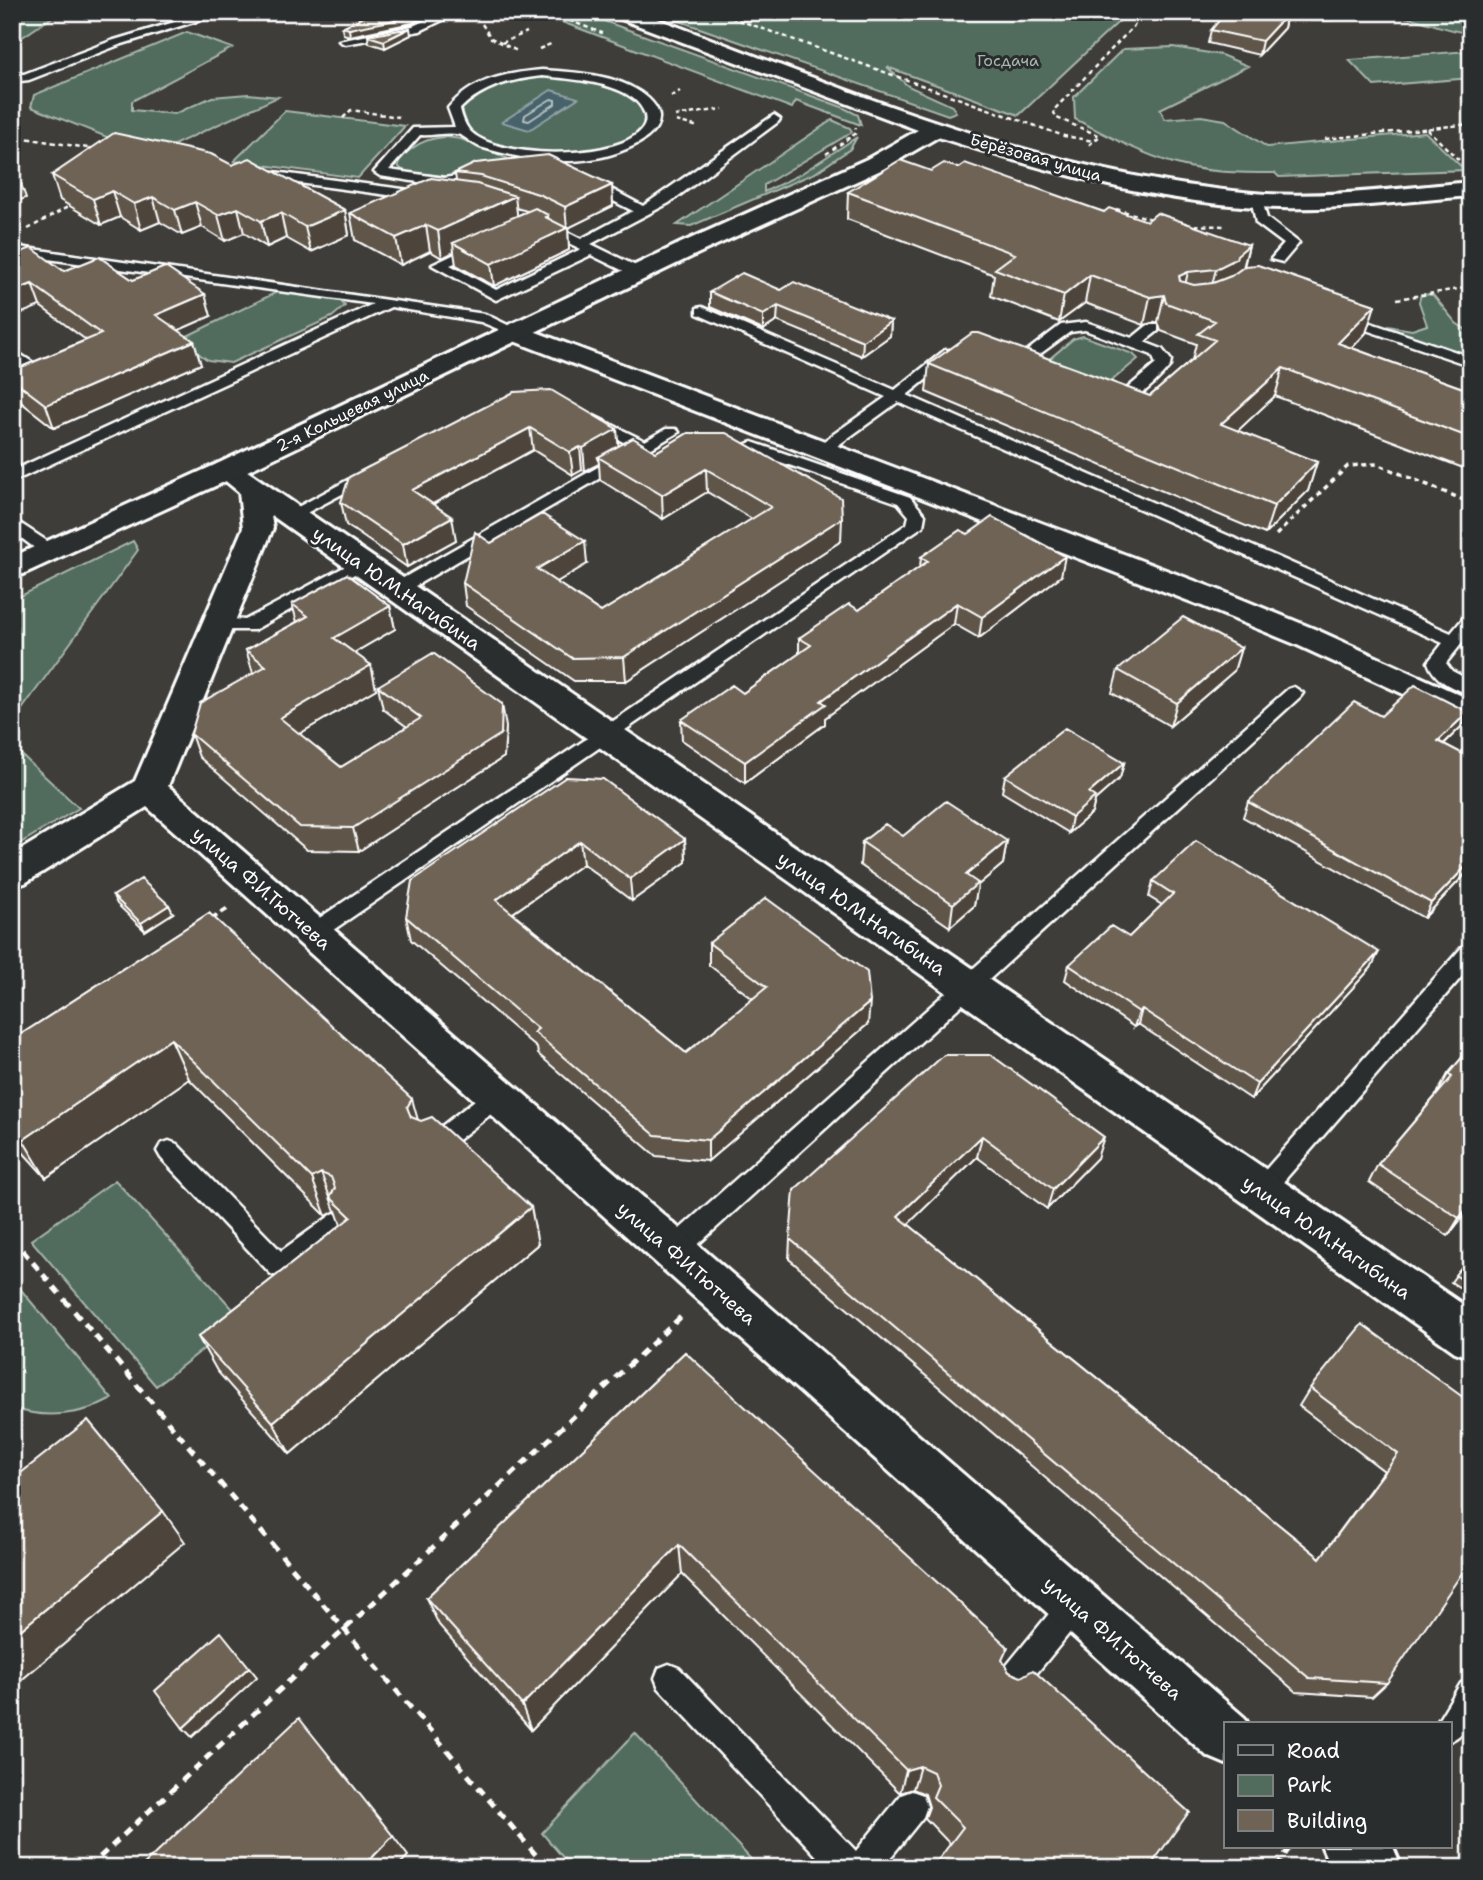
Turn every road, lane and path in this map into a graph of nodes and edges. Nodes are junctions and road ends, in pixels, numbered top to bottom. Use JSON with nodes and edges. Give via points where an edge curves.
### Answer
{"nodes":[{"id":1,"x":221,"y":12,"type":"edge"},
{"id":2,"x":454,"y":12,"type":"edge"},
{"id":3,"x":620,"y":12,"type":"edge"},
{"id":4,"x":716,"y":12,"type":"edge"},
{"id":5,"x":1147,"y":12,"type":"edge"},
{"id":6,"x":527,"y":32,"type":"dead end"},
{"id":7,"x":345,"y":41,"type":"dead end"},
{"id":8,"x":501,"y":43,"type":"dead end"},
{"id":9,"x":12,"y":78,"type":"edge"},
{"id":10,"x":837,"y":92,"type":"junction"},
{"id":11,"x":723,"y":108,"type":"dead end"},
{"id":12,"x":1053,"y":111,"type":"dead end"},
{"id":13,"x":664,"y":117,"type":"dead end"},
{"id":14,"x":774,"y":119,"type":"dead end"},
{"id":15,"x":1471,"y":124,"type":"edge"},
{"id":16,"x":936,"y":128,"type":"junction"},
{"id":17,"x":1427,"y":129,"type":"junction"},
{"id":18,"x":462,"y":130,"type":"junction"},
{"id":19,"x":12,"y":136,"type":"edge"},
{"id":20,"x":1325,"y":139,"type":"dead end"},
{"id":21,"x":1094,"y":141,"type":"dead end"},
{"id":22,"x":104,"y":151,"type":"edge"},
{"id":23,"x":542,"y":156,"type":"junction"},
{"id":24,"x":576,"y":167,"type":"junction"},
{"id":25,"x":525,"y":169,"type":"edge"},
{"id":26,"x":835,"y":171,"type":"junction"},
{"id":27,"x":244,"y":172,"type":"edge"},
{"id":28,"x":1471,"y":172,"type":"edge"},
{"id":29,"x":498,"y":173,"type":"edge"},
{"id":30,"x":1471,"y":188,"type":"edge"},
{"id":31,"x":443,"y":198,"type":"edge"},
{"id":32,"x":1256,"y":200,"type":"junction"},
{"id":33,"x":78,"y":202,"type":"edge"},
{"id":34,"x":643,"y":211,"type":"junction"},
{"id":35,"x":530,"y":223,"type":"edge"},
{"id":36,"x":25,"y":231,"type":"dead end"},
{"id":37,"x":488,"y":244,"type":"edge"},
{"id":38,"x":586,"y":246,"type":"junction"},
{"id":39,"x":690,"y":248,"type":"junction"},
{"id":40,"x":12,"y":250,"type":"edge"},
{"id":41,"x":1278,"y":259,"type":"dead end"},
{"id":42,"x":639,"y":272,"type":"junction"},
{"id":43,"x":1471,"y":287,"type":"edge"},
{"id":44,"x":1397,"y":299,"type":"dead end"},
{"id":45,"x":389,"y":302,"type":"junction"},
{"id":46,"x":702,"y":311,"type":"dead end"},
{"id":47,"x":1371,"y":327,"type":"edge"},
{"id":48,"x":1153,"y":328,"type":"edge"},
{"id":49,"x":515,"y":332,"type":"junction"},
{"id":50,"x":1133,"y":344,"type":"junction"},
{"id":51,"x":968,"y":351,"type":"edge"},
{"id":52,"x":12,"y":353,"type":"edge"},
{"id":53,"x":1471,"y":362,"type":"edge"},
{"id":54,"x":1014,"y":367,"type":"edge"},
{"id":55,"x":38,"y":372,"type":"edge"},
{"id":56,"x":1087,"y":396,"type":"edge"},
{"id":57,"x":897,"y":397,"type":"junction"},
{"id":58,"x":580,"y":415,"type":"edge"},
{"id":59,"x":671,"y":432,"type":"dead end"},
{"id":60,"x":645,"y":447,"type":"junction"},
{"id":61,"x":752,"y":447,"type":"edge"},
{"id":62,"x":820,"y":451,"type":"junction"},
{"id":63,"x":385,"y":465,"type":"edge"},
{"id":64,"x":12,"y":477,"type":"edge"},
{"id":65,"x":240,"y":479,"type":"junction"},
{"id":66,"x":1471,"y":503,"type":"edge"},
{"id":67,"x":291,"y":515,"type":"junction"},
{"id":68,"x":12,"y":523,"type":"edge"},
{"id":69,"x":50,"y":551,"type":"junction"},
{"id":70,"x":1255,"y":555,"type":"junction"},
{"id":71,"x":361,"y":564,"type":"junction"},
{"id":72,"x":12,"y":569,"type":"edge"},
{"id":73,"x":397,"y":589,"type":"junction"},
{"id":74,"x":1471,"y":620,"type":"edge"},
{"id":75,"x":218,"y":624,"type":"junction"},
{"id":76,"x":1455,"y":640,"type":"junction"},
{"id":77,"x":1471,"y":688,"type":"edge"},
{"id":78,"x":1294,"y":693,"type":"dead end"},
{"id":79,"x":1471,"y":714,"type":"edge"},
{"id":80,"x":607,"y":735,"type":"junction"},
{"id":81,"x":149,"y":789,"type":"junction"},
{"id":82,"x":12,"y":873,"type":"edge"},
{"id":83,"x":260,"y":887,"type":"junction"},
{"id":84,"x":204,"y":923,"type":"edge"},
{"id":85,"x":313,"y":933,"type":"junction"},
{"id":86,"x":1471,"y":951,"type":"edge"},
{"id":87,"x":968,"y":987,"type":"junction"},
{"id":88,"x":497,"y":1096,"type":"junction"},
{"id":89,"x":432,"y":1147,"type":"edge"},
{"id":90,"x":169,"y":1150,"type":"dead end"},
{"id":91,"x":1261,"y":1191,"type":"junction"},
{"id":92,"x":334,"y":1224,"type":"edge"},
{"id":93,"x":12,"y":1238,"type":"edge"},
{"id":94,"x":673,"y":1251,"type":"junction"},
{"id":95,"x":714,"y":1287,"type":"junction"},
{"id":96,"x":1471,"y":1337,"type":"edge"},
{"id":97,"x":1075,"y":1605,"type":"junction"},
{"id":98,"x":344,"y":1629,"type":"junction"},
{"id":99,"x":669,"y":1678,"type":"dead end"},
{"id":100,"x":1010,"y":1685,"type":"edge"},
{"id":101,"x":1471,"y":1693,"type":"edge"},
{"id":102,"x":1452,"y":1723,"type":"edge"},
{"id":103,"x":1224,"y":1735,"type":"edge"},
{"id":104,"x":912,"y":1806,"type":"edge"},
{"id":105,"x":1289,"y":1848,"type":"edge"},
{"id":106,"x":88,"y":1868,"type":"edge"},
{"id":107,"x":547,"y":1868,"type":"edge"},
{"id":108,"x":850,"y":1868,"type":"edge"},
{"id":109,"x":862,"y":1868,"type":"edge"},
{"id":110,"x":1276,"y":1868,"type":"edge"}],
"edges":[{"from":1,"to":9,"type":"lane","via":[[116,43],[25,78]]},
{"from":2,"to":7,"type":"lane","via":[[416,29]]},
{"from":3,"to":10,"type":"street","name":"Берёзовая улица"},
{"from":4,"to":21,"type":"path","via":[[1064,136]]},
{"from":5,"to":12,"type":"path"},
{"from":6,"to":8,"type":"path"},
{"from":10,"to":16,"type":"street","name":"Берёзовая улица"},
{"from":10,"to":26,"type":"street","via":[[862,111],[869,123],[865,139]]},
{"from":11,"to":13,"type":"path"},
{"from":14,"to":34,"type":"lane"},
{"from":15,"to":17,"type":"path"},
{"from":16,"to":26,"type":"street","name":"2-я Кольцевая улица"},
{"from":16,"to":32,"type":"street","name":"Берёзовая улица","via":[[1102,177]]},
{"from":16,"to":39,"type":"street","name":"2-я Кольцевая улица","via":[[907,148]]},
{"from":17,"to":20,"type":"path"},
{"from":17,"to":28,"type":"path"},
{"from":18,"to":23,"type":"lane","via":[[492,146]]},
{"from":18,"to":24,"type":"lane","via":[[454,108],[466,95],[487,83],[542,73],[590,78],[628,92],[650,110],[653,121],[649,131],[635,142]]},
{"from":18,"to":29,"type":"lane","via":[[417,131],[380,172],[444,182]]},
{"from":19,"to":22,"type":"path"},
{"from":23,"to":24,"type":"lane"},
{"from":23,"to":25,"type":"lane"},
{"from":24,"to":34,"type":"lane","via":[[587,182]]},
{"from":26,"to":39,"type":"street","name":"2-я Кольцевая улица"},
{"from":27,"to":31,"type":"lane"},
{"from":30,"to":32,"type":"street","name":"Берёзовая улица"},
{"from":32,"to":41,"type":"lane","via":[[1261,220],[1292,243]]},
{"from":33,"to":36,"type":"path"},
{"from":34,"to":38,"type":"lane"},
{"from":35,"to":38,"type":"lane"},
{"from":37,"to":38,"type":"lane","via":[[439,265],[496,296]]},
{"from":38,"to":42,"type":"lane"},
{"from":39,"to":42,"type":"street","name":"2-я Кольцевая улица"},
{"from":40,"to":45,"type":"lane"},
{"from":42,"to":49,"type":"street","name":"2-я Кольцевая улица"},
{"from":43,"to":44,"type":"path"},
{"from":45,"to":49,"type":"lane","via":[[485,318]]},
{"from":45,"to":64,"type":"lane"},
{"from":46,"to":57,"type":"lane"},
{"from":47,"to":53,"type":"lane"},
{"from":48,"to":50,"type":"lane"},
{"from":49,"to":62,"type":"street"},
{"from":49,"to":65,"type":"street","name":"2-я Кольцевая улица"},
{"from":50,"to":54,"type":"lane","via":[[1075,325]]},
{"from":50,"to":56,"type":"lane","via":[[1157,352],[1163,366],[1121,401]]},
{"from":51,"to":57,"type":"lane","via":[[950,353]]},
{"from":52,"to":55,"type":"lane"},
{"from":57,"to":62,"type":"lane"},
{"from":57,"to":70,"type":"lane"},
{"from":58,"to":60,"type":"lane"},
{"from":59,"to":60,"type":"lane"},
{"from":60,"to":73,"type":"lane"},
{"from":61,"to":80,"type":"lane","via":[[904,500],[917,515],[915,526]]},
{"from":62,"to":79,"type":"street","via":[[1213,599]]},
{"from":63,"to":67,"type":"lane"},
{"from":65,"to":67,"type":"street","name":"улица Ю.М.Нагибина"},
{"from":65,"to":69,"type":"street","name":"2-я Кольцевая улица"},
{"from":65,"to":75,"type":"street","via":[[258,528]]},
{"from":66,"to":70,"type":"path","via":[[1377,464],[1348,466]]},
{"from":67,"to":71,"type":"street","name":"улица Ю.М.Нагибина"},
{"from":68,"to":69,"type":"lane"},
{"from":69,"to":72,"type":"street","name":"2-я Кольцевая улица"},
{"from":70,"to":76,"type":"lane"},
{"from":71,"to":73,"type":"street","name":"улица Ю.М.Нагибина"},
{"from":71,"to":75,"type":"lane","via":[[248,626]]},
{"from":73,"to":80,"type":"street","name":"улица Ю.М.Нагибина"},
{"from":74,"to":76,"type":"lane"},
{"from":75,"to":81,"type":"street"},
{"from":76,"to":77,"type":"lane","via":[[1437,662],[1438,668]]},
{"from":78,"to":87,"type":"lane"},
{"from":80,"to":85,"type":"lane"},
{"from":80,"to":87,"type":"street","name":"улица Ю.М.Нагибина"},
{"from":81,"to":82,"type":"street"},
{"from":81,"to":83,"type":"street","name":"улица Ф.И.Тютчева"},
{"from":83,"to":84,"type":"path"},
{"from":83,"to":85,"type":"street","name":"улица Ф.И.Тютчева"},
{"from":85,"to":88,"type":"street","name":"улица Ф.И.Тютчева"},
{"from":86,"to":91,"type":"lane"},
{"from":87,"to":91,"type":"street","name":"улица Ю.М.Нагибина"},
{"from":87,"to":94,"type":"lane"},
{"from":88,"to":89,"type":"lane"},
{"from":88,"to":94,"type":"street","name":"улица Ф.И.Тютчева"},
{"from":90,"to":92,"type":"lane","via":[[280,1266]]},
{"from":91,"to":96,"type":"street","name":"улица Ю.М.Нагибина"},
{"from":93,"to":98,"type":"path"},
{"from":94,"to":95,"type":"street","name":"улица Ф.И.Тютчева"},
{"from":95,"to":97,"type":"street","name":"улица Ф.И.Тютчева"},
{"from":95,"to":98,"type":"path"},
{"from":97,"to":100,"type":"lane"},
{"from":97,"to":103,"type":"street","name":"улица Ф.И.Тютчева"},
{"from":98,"to":106,"type":"path"},
{"from":98,"to":107,"type":"path"},
{"from":99,"to":108,"type":"lane"},
{"from":101,"to":102,"type":"lane"},
{"from":104,"to":109,"type":"lane"},
{"from":105,"to":110,"type":"path"}]}
